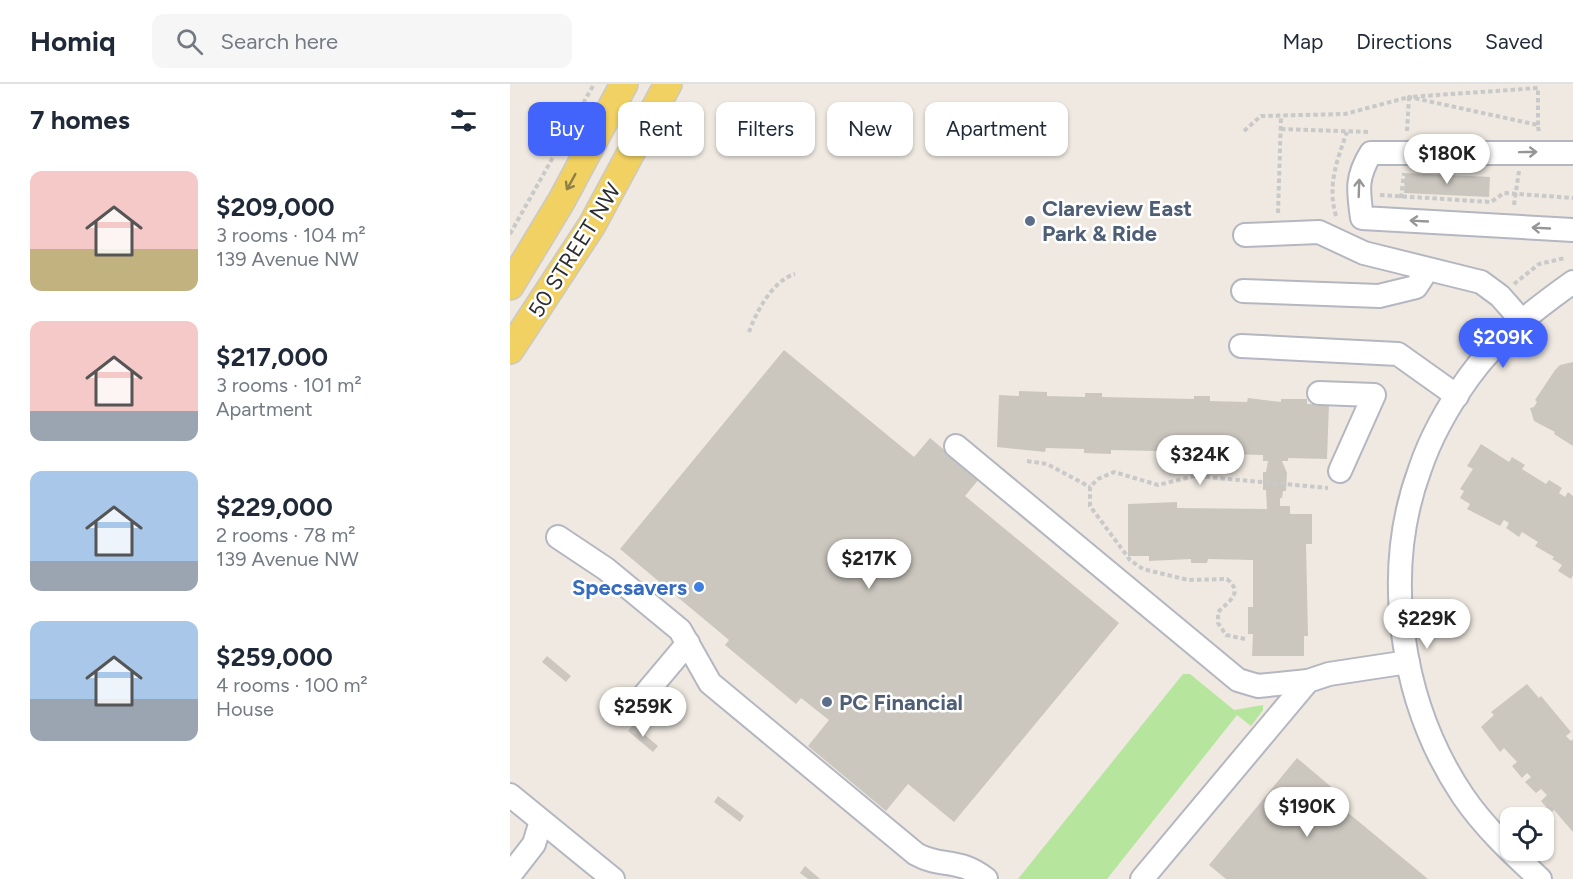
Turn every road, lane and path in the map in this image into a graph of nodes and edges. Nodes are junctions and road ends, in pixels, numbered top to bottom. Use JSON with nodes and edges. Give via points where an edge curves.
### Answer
{"nodes":[{"id":1,"x":594,"y":84,"type":"edge"},
{"id":2,"x":624,"y":84,"type":"edge"},
{"id":3,"x":668,"y":84,"type":"edge"},
{"id":4,"x":1409,"y":97,"type":"junction"},
{"id":5,"x":597,"y":102,"type":"edge"},
{"id":6,"x":603,"y":102,"type":"edge"},
{"id":7,"x":1281,"y":117,"type":"junction"},
{"id":8,"x":1538,"y":125,"type":"junction"},
{"id":9,"x":1281,"y":129,"type":"junction"},
{"id":10,"x":1244,"y":131,"type":"dead end"},
{"id":11,"x":1371,"y":132,"type":"dead end"},
{"id":12,"x":1395,"y":132,"type":"dead end"},
{"id":13,"x":1539,"y":134,"type":"dead end"},
{"id":14,"x":1573,"y":153,"type":"edge"},
{"id":15,"x":564,"y":156,"type":"edge"},
{"id":16,"x":574,"y":156,"type":"edge"},
{"id":17,"x":1404,"y":166,"type":"dead end"},
{"id":18,"x":1520,"y":167,"type":"dead end"},
{"id":19,"x":1515,"y":194,"type":"junction"},
{"id":20,"x":1380,"y":195,"type":"dead end"},
{"id":21,"x":1401,"y":196,"type":"junction"},
{"id":22,"x":1573,"y":198,"type":"edge"},
{"id":23,"x":1401,"y":202,"type":"dead end"},
{"id":24,"x":1514,"y":205,"type":"dead end"},
{"id":25,"x":1278,"y":214,"type":"dead end"},
{"id":26,"x":1573,"y":230,"type":"edge"},
{"id":27,"x":510,"y":234,"type":"edge"},
{"id":28,"x":1245,"y":235,"type":"dead end"},
{"id":29,"x":1564,"y":258,"type":"dead end"},
{"id":30,"x":1427,"y":270,"type":"junction"},
{"id":31,"x":795,"y":274,"type":"dead end"},
{"id":32,"x":1573,"y":282,"type":"edge"},
{"id":33,"x":1513,"y":285,"type":"dead end"},
{"id":34,"x":510,"y":286,"type":"edge"},
{"id":35,"x":1243,"y":291,"type":"dead end"},
{"id":36,"x":1522,"y":321,"type":"junction"},
{"id":37,"x":749,"y":332,"type":"dead end"},
{"id":38,"x":1241,"y":346,"type":"dead end"},
{"id":39,"x":510,"y":351,"type":"edge"},
{"id":40,"x":1319,"y":393,"type":"dead end"},
{"id":41,"x":1457,"y":396,"type":"junction"},
{"id":42,"x":956,"y":446,"type":"dead end"},
{"id":43,"x":1027,"y":461,"type":"dead end"},
{"id":44,"x":1339,"y":480,"type":"joint"},
{"id":45,"x":1090,"y":487,"type":"junction"},
{"id":46,"x":558,"y":537,"type":"dead end"},
{"id":47,"x":1245,"y":639,"type":"dead end"},
{"id":48,"x":688,"y":643,"type":"junction"},
{"id":49,"x":1408,"y":662,"type":"junction"},
{"id":50,"x":1308,"y":681,"type":"junction"},
{"id":51,"x":630,"y":712,"type":"dead end"},
{"id":52,"x":510,"y":795,"type":"edge"},
{"id":53,"x":541,"y":821,"type":"junction"},
{"id":54,"x":510,"y":875,"type":"edge"},
{"id":55,"x":613,"y":879,"type":"edge"},
{"id":56,"x":986,"y":879,"type":"edge"},
{"id":57,"x":1142,"y":879,"type":"edge"},
{"id":58,"x":1540,"y":879,"type":"edge"}],
"edges":[{"from":1,"to":5,"type":"path"},
{"from":2,"to":6,"type":"main road","name":"50 STREET NW"},
{"from":3,"to":39,"type":"main road","name":"50 STREET NW","via":[[592,225]]},
{"from":4,"to":7,"type":"path","via":[[1345,114]]},
{"from":4,"to":8,"type":"path"},
{"from":4,"to":8,"type":"path","via":[[1538,88]]},
{"from":4,"to":12,"type":"path","via":[[1407,131]]},
{"from":7,"to":9,"type":"path"},
{"from":7,"to":10,"type":"path","via":[[1261,116]]},
{"from":8,"to":13,"type":"path"},
{"from":9,"to":11,"type":"path"},
{"from":9,"to":25,"type":"path"},
{"from":26,"to":14,"type":"street","one_way":true,"via":[[1362,218],[1359,199],[1360,170],[1371,153]]},
{"from":15,"to":27,"type":"path"},
{"from":16,"to":34,"type":"main road","name":"50 STREET NW","one_way":true},
{"from":17,"to":21,"type":"path"},
{"from":18,"to":19,"type":"path"},
{"from":19,"to":21,"type":"path","via":[[1504,193],[1491,202]]},
{"from":19,"to":22,"type":"path"},
{"from":19,"to":24,"type":"path"},
{"from":20,"to":21,"type":"path"},
{"from":21,"to":23,"type":"path"},
{"from":28,"to":30,"type":"street","via":[[1319,232],[1364,253]]},
{"from":29,"to":33,"type":"path","via":[[1539,264]]},
{"from":30,"to":35,"type":"street","via":[[1416,287],[1379,296]]},
{"from":30,"to":36,"type":"street","via":[[1481,282]]},
{"from":31,"to":37,"type":"path","via":[[784,277],[758,309]]},
{"from":32,"to":36,"type":"street"},
{"from":36,"to":41,"type":"street","via":[[1488,355]]},
{"from":38,"to":41,"type":"street","via":[[1398,354]]},
{"from":40,"to":44,"type":"street","via":[[1374,395]]},
{"from":41,"to":49,"type":"street","via":[[1434,434],[1419,470],[1406,524],[1400,591]]},
{"from":42,"to":50,"type":"street","via":[[1238,680],[1258,686]]},
{"from":43,"to":45,"type":"path","via":[[1047,464]]},
{"from":44,"to":45,"type":"path","via":[[1195,476],[1158,485],[1114,472]]},
{"from":45,"to":47,"type":"path","via":[[1090,506],[1130,560],[1143,569],[1188,580],[1227,579],[1234,585],[1233,600],[1218,612],[1218,623],[1226,634]]},
{"from":46,"to":48,"type":"street","via":[[606,568],[680,630]]},
{"from":48,"to":51,"type":"street"},
{"from":48,"to":56,"type":"street","via":[[710,683],[916,854],[965,866]]},
{"from":49,"to":50,"type":"street"},
{"from":49,"to":58,"type":"street","via":[[1424,721],[1448,771],[1479,818]]},
{"from":50,"to":57,"type":"street"},
{"from":52,"to":53,"type":"street"},
{"from":53,"to":54,"type":"street","via":[[534,844]]},
{"from":53,"to":55,"type":"street"}]}
